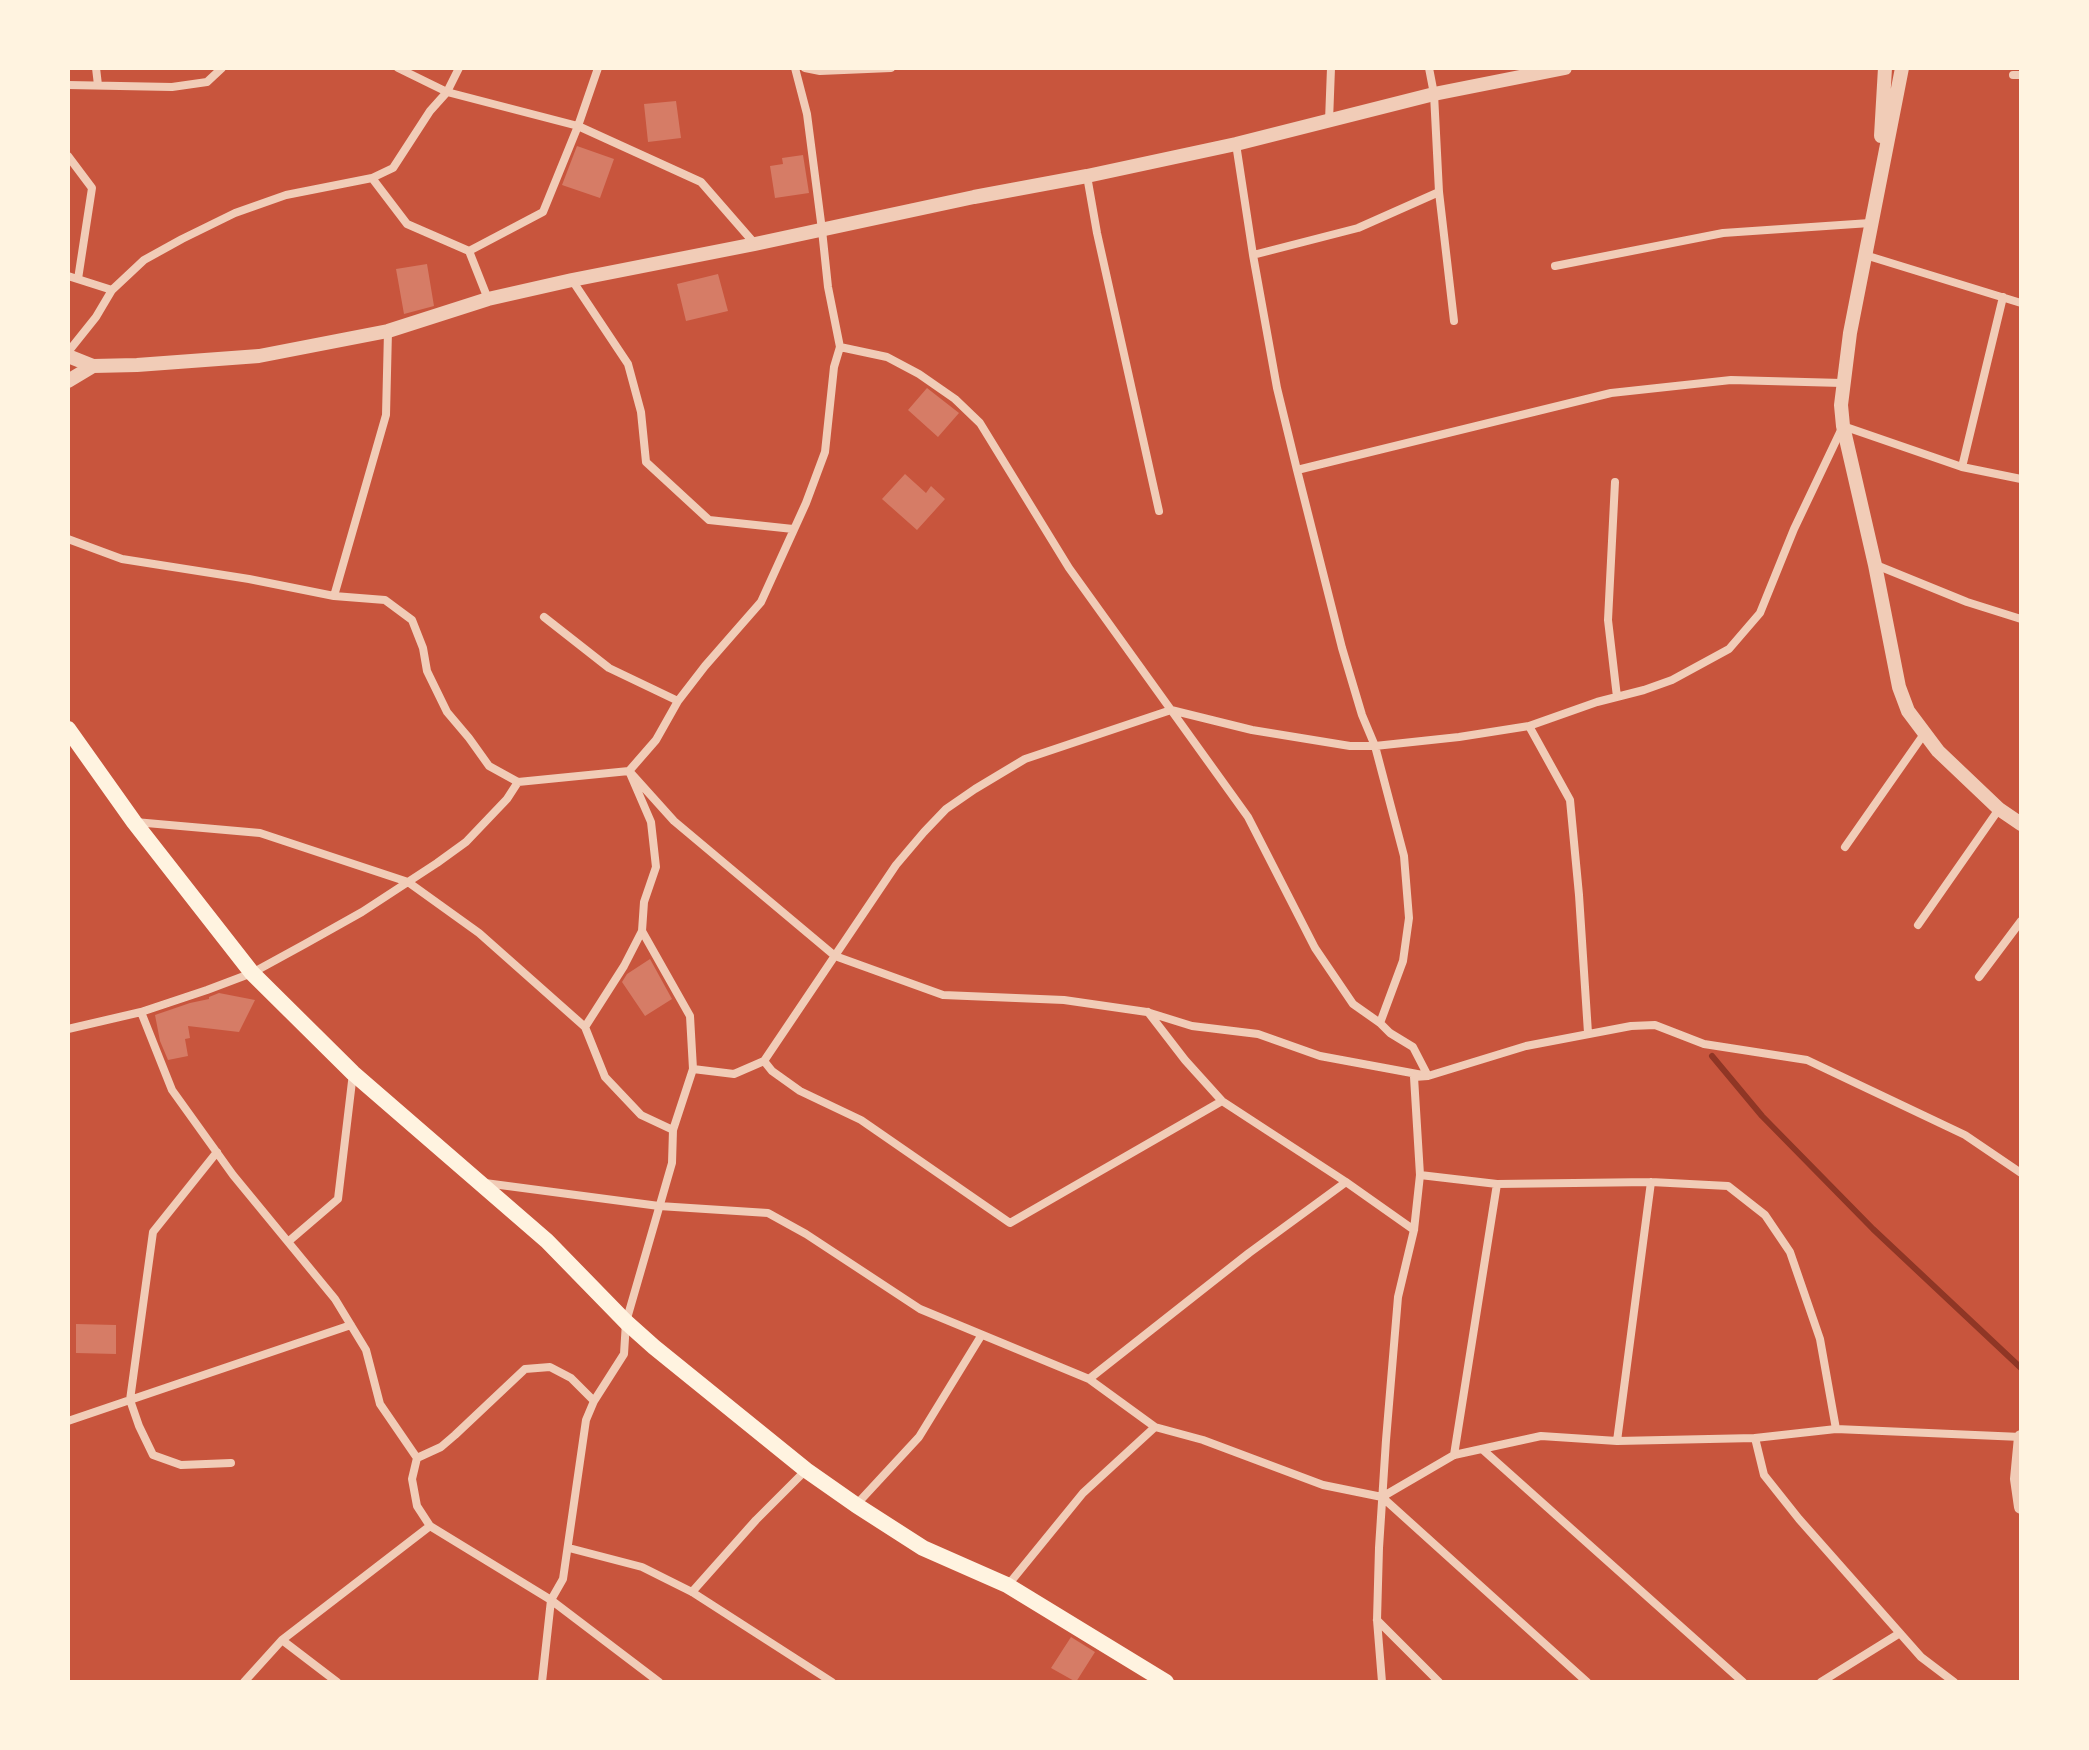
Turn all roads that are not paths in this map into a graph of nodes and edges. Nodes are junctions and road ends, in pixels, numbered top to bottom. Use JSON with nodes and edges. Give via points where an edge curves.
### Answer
{"nodes":[{"id":1,"x":96,"y":68,"type":"edge"},
{"id":2,"x":222,"y":68,"type":"edge"},
{"id":3,"x":398,"y":68,"type":"edge"},
{"id":4,"x":459,"y":68,"type":"edge"},
{"id":5,"x":598,"y":68,"type":"edge"},
{"id":6,"x":795,"y":68,"type":"edge"},
{"id":7,"x":805,"y":68,"type":"edge"},
{"id":8,"x":891,"y":68,"type":"edge"},
{"id":9,"x":1331,"y":68,"type":"edge"},
{"id":10,"x":1429,"y":68,"type":"edge"},
{"id":11,"x":1565,"y":68,"type":"edge"},
{"id":12,"x":1885,"y":68,"type":"edge"},
{"id":13,"x":1902,"y":68,"type":"edge"},
{"id":14,"x":844,"y":69,"type":"edge"},
{"id":15,"x":68,"y":85,"type":"edge"},
{"id":16,"x":98,"y":85,"type":"junction"},
{"id":17,"x":447,"y":92,"type":"junction"},
{"id":18,"x":1434,"y":94,"type":"junction"},
{"id":19,"x":1329,"y":121,"type":"junction"},
{"id":20,"x":578,"y":126,"type":"junction"},
{"id":21,"x":1236,"y":144,"type":"junction"},
{"id":22,"x":68,"y":156,"type":"edge"},
{"id":23,"x":1087,"y":176,"type":"junction"},
{"id":24,"x":372,"y":178,"type":"junction"},
{"id":25,"x":1877,"y":188,"type":"junction"},
{"id":26,"x":1439,"y":192,"type":"junction"},
{"id":27,"x":1870,"y":223,"type":"junction"},
{"id":28,"x":822,"y":230,"type":"junction"},
{"id":29,"x":755,"y":244,"type":"junction"},
{"id":30,"x":469,"y":251,"type":"junction"},
{"id":31,"x":1253,"y":255,"type":"junction"},
{"id":32,"x":1865,"y":255,"type":"junction"},
{"id":33,"x":1555,"y":266,"type":"dead end"},
{"id":34,"x":68,"y":276,"type":"edge"},
{"id":35,"x":78,"y":279,"type":"junction"},
{"id":36,"x":572,"y":280,"type":"junction"},
{"id":37,"x":112,"y":290,"type":"junction"},
{"id":38,"x":2003,"y":297,"type":"junction"},
{"id":39,"x":488,"y":299,"type":"junction"},
{"id":40,"x":2021,"y":303,"type":"edge"},
{"id":41,"x":1454,"y":321,"type":"dead end"},
{"id":42,"x":388,"y":331,"type":"junction"},
{"id":43,"x":840,"y":347,"type":"junction"},
{"id":44,"x":68,"y":354,"type":"edge"},
{"id":45,"x":93,"y":366,"type":"junction"},
{"id":46,"x":68,"y":381,"type":"edge"},
{"id":47,"x":1842,"y":383,"type":"junction"},
{"id":48,"x":1843,"y":426,"type":"junction"},
{"id":49,"x":1962,"y":467,"type":"junction"},
{"id":50,"x":1297,"y":470,"type":"junction"},
{"id":51,"x":2021,"y":479,"type":"edge"},
{"id":52,"x":1615,"y":482,"type":"dead end"},
{"id":53,"x":1159,"y":511,"type":"dead end"},
{"id":54,"x":793,"y":529,"type":"junction"},
{"id":55,"x":68,"y":539,"type":"edge"},
{"id":56,"x":1875,"y":565,"type":"junction"},
{"id":57,"x":334,"y":596,"type":"junction"},
{"id":58,"x":544,"y":617,"type":"dead end"},
{"id":59,"x":2021,"y":619,"type":"edge"},
{"id":60,"x":1617,"y":697,"type":"junction"},
{"id":61,"x":678,"y":701,"type":"junction"},
{"id":62,"x":1171,"y":710,"type":"junction"},
{"id":63,"x":1529,"y":726,"type":"junction"},
{"id":64,"x":68,"y":729,"type":"edge"},
{"id":65,"x":1924,"y":734,"type":"junction"},
{"id":66,"x":1375,"y":746,"type":"junction"},
{"id":67,"x":629,"y":771,"type":"junction"},
{"id":68,"x":518,"y":782,"type":"junction"},
{"id":69,"x":1999,"y":809,"type":"junction"},
{"id":70,"x":134,"y":822,"type":"junction"},
{"id":71,"x":2021,"y":824,"type":"edge"},
{"id":72,"x":1845,"y":847,"type":"dead end"},
{"id":73,"x":408,"y":882,"type":"junction"},
{"id":74,"x":2021,"y":921,"type":"edge"},
{"id":75,"x":1918,"y":925,"type":"dead end"},
{"id":76,"x":642,"y":931,"type":"junction"},
{"id":77,"x":835,"y":956,"type":"junction"},
{"id":78,"x":252,"y":973,"type":"junction"},
{"id":79,"x":1979,"y":977,"type":"dead end"},
{"id":80,"x":141,"y":1012,"type":"junction"},
{"id":81,"x":1147,"y":1012,"type":"junction"},
{"id":82,"x":1380,"y":1023,"type":"junction"},
{"id":83,"x":585,"y":1027,"type":"junction"},
{"id":84,"x":68,"y":1029,"type":"edge"},
{"id":85,"x":1588,"y":1033,"type":"junction"},
{"id":86,"x":764,"y":1061,"type":"junction"},
{"id":87,"x":693,"y":1069,"type":"junction"},
{"id":88,"x":353,"y":1073,"type":"junction"},
{"id":89,"x":1428,"y":1076,"type":"junction"},
{"id":90,"x":1222,"y":1101,"type":"junction"},
{"id":91,"x":673,"y":1130,"type":"junction"},
{"id":92,"x":217,"y":1152,"type":"junction"},
{"id":93,"x":2021,"y":1173,"type":"edge"},
{"id":94,"x":1420,"y":1175,"type":"junction"},
{"id":95,"x":477,"y":1182,"type":"junction"},
{"id":96,"x":1346,"y":1182,"type":"junction"},
{"id":97,"x":1651,"y":1182,"type":"junction"},
{"id":98,"x":1497,"y":1184,"type":"junction"},
{"id":99,"x":659,"y":1206,"type":"junction"},
{"id":100,"x":1414,"y":1230,"type":"junction"},
{"id":101,"x":289,"y":1241,"type":"junction"},
{"id":102,"x":626,"y":1322,"type":"junction"},
{"id":103,"x":351,"y":1325,"type":"junction"},
{"id":104,"x":981,"y":1336,"type":"junction"},
{"id":105,"x":1089,"y":1379,"type":"junction"},
{"id":106,"x":130,"y":1400,"type":"junction"},
{"id":107,"x":594,"y":1401,"type":"junction"},
{"id":108,"x":68,"y":1421,"type":"edge"},
{"id":109,"x":1155,"y":1427,"type":"junction"},
{"id":110,"x":1836,"y":1429,"type":"junction"},
{"id":111,"x":2021,"y":1437,"type":"edge"},
{"id":112,"x":1755,"y":1438,"type":"junction"},
{"id":113,"x":1617,"y":1441,"type":"junction"},
{"id":114,"x":1482,"y":1449,"type":"junction"},
{"id":115,"x":1454,"y":1455,"type":"junction"},
{"id":116,"x":417,"y":1458,"type":"junction"},
{"id":117,"x":231,"y":1463,"type":"dead end"},
{"id":118,"x":806,"y":1470,"type":"junction"},
{"id":119,"x":1382,"y":1497,"type":"junction"},
{"id":120,"x":856,"y":1505,"type":"junction"},
{"id":121,"x":2021,"y":1507,"type":"edge"},
{"id":122,"x":430,"y":1526,"type":"junction"},
{"id":123,"x":569,"y":1548,"type":"junction"},
{"id":124,"x":1007,"y":1585,"type":"junction"},
{"id":125,"x":692,"y":1592,"type":"junction"},
{"id":126,"x":551,"y":1600,"type":"junction"},
{"id":127,"x":1377,"y":1620,"type":"junction"},
{"id":128,"x":1900,"y":1633,"type":"junction"},
{"id":129,"x":282,"y":1640,"type":"junction"},
{"id":130,"x":244,"y":1682,"type":"edge"},
{"id":131,"x":337,"y":1682,"type":"edge"},
{"id":132,"x":542,"y":1682,"type":"edge"},
{"id":133,"x":659,"y":1682,"type":"edge"},
{"id":134,"x":832,"y":1682,"type":"edge"},
{"id":135,"x":1166,"y":1682,"type":"edge"},
{"id":136,"x":1382,"y":1682,"type":"edge"},
{"id":137,"x":1439,"y":1682,"type":"edge"},
{"id":138,"x":1587,"y":1682,"type":"edge"},
{"id":139,"x":1743,"y":1682,"type":"edge"},
{"id":140,"x":1821,"y":1682,"type":"edge"},
{"id":141,"x":1954,"y":1682,"type":"edge"}],
"edges":[{"from":1,"to":16,"type":"street"},
{"from":2,"to":16,"type":"street","via":[[207,82],[172,87]]},
{"from":3,"to":17,"type":"street"},
{"from":4,"to":17,"type":"street"},
{"from":5,"to":20,"type":"street"},
{"from":6,"to":28,"type":"street","via":[[807,114]]},
{"from":7,"to":14,"type":"street"},
{"from":8,"to":14,"type":"street"},
{"from":9,"to":19,"type":"street"},
{"from":10,"to":18,"type":"street"},
{"from":11,"to":18,"type":"street"},
{"from":12,"to":25,"type":"street"},
{"from":13,"to":25,"type":"street"},
{"from":15,"to":16,"type":"street"},
{"from":17,"to":20,"type":"street"},
{"from":17,"to":24,"type":"street","via":[[393,168]]},
{"from":18,"to":19,"type":"street"},
{"from":18,"to":26,"type":"street"},
{"from":19,"to":21,"type":"street"},
{"from":20,"to":29,"type":"street","via":[[701,182]]},
{"from":20,"to":30,"type":"street","via":[[543,212]]},
{"from":21,"to":23,"type":"street"},
{"from":21,"to":31,"type":"street"},
{"from":22,"to":35,"type":"street","via":[[92,188]]},
{"from":23,"to":28,"type":"street"},
{"from":23,"to":53,"type":"street"},
{"from":24,"to":30,"type":"street","via":[[407,224]]},
{"from":24,"to":37,"type":"street","via":[[286,195],[235,213],[144,260]]},
{"from":25,"to":27,"type":"street"},
{"from":26,"to":31,"type":"street","via":[[1358,228]]},
{"from":26,"to":41,"type":"street"},
{"from":27,"to":32,"type":"street"},
{"from":27,"to":33,"type":"street","via":[[1723,233]]},
{"from":28,"to":29,"type":"street"},
{"from":28,"to":43,"type":"street"},
{"from":29,"to":36,"type":"street"},
{"from":30,"to":39,"type":"street"},
{"from":31,"to":50,"type":"street"},
{"from":32,"to":38,"type":"street"},
{"from":32,"to":47,"type":"street"},
{"from":34,"to":35,"type":"street"},
{"from":35,"to":37,"type":"street"},
{"from":36,"to":39,"type":"street"},
{"from":36,"to":54,"type":"street","via":[[628,364],[641,412],[646,462],[709,520]]},
{"from":37,"to":44,"type":"street"},
{"from":38,"to":40,"type":"street"},
{"from":38,"to":49,"type":"street"},
{"from":39,"to":42,"type":"street"},
{"from":42,"to":45,"type":"street","via":[[259,356]]},
{"from":42,"to":57,"type":"street","via":[[386,415]]},
{"from":43,"to":54,"type":"street","via":[[825,452]]},
{"from":43,"to":62,"type":"street","via":[[887,357],[919,374],[980,423],[1069,568]]},
{"from":44,"to":45,"type":"street"},
{"from":45,"to":46,"type":"street"},
{"from":47,"to":48,"type":"street"},
{"from":47,"to":50,"type":"street","via":[[1731,380],[1611,393]]},
{"from":48,"to":49,"type":"street"},
{"from":48,"to":56,"type":"street"},
{"from":48,"to":60,"type":"street","via":[[1760,613],[1729,649],[1672,680]]},
{"from":49,"to":51,"type":"street"},
{"from":50,"to":66,"type":"street","via":[[1342,648]]},
{"from":52,"to":60,"type":"street","via":[[1608,620]]},
{"from":54,"to":61,"type":"street","via":[[761,602]]},
{"from":55,"to":57,"type":"street","via":[[122,559]]},
{"from":56,"to":59,"type":"street"},
{"from":56,"to":65,"type":"street","via":[[1899,687]]},
{"from":57,"to":68,"type":"street","via":[[385,600],[412,620],[427,671],[447,712],[489,766]]},
{"from":58,"to":61,"type":"street","via":[[609,668]]},
{"from":60,"to":63,"type":"street"},
{"from":61,"to":67,"type":"street","via":[[656,740]]},
{"from":62,"to":66,"type":"street","via":[[1252,730]]},
{"from":62,"to":77,"type":"street","via":[[1025,759],[946,809],[896,865]]},
{"from":62,"to":82,"type":"street","via":[[1248,817],[1315,948],[1353,1004]]},
{"from":63,"to":66,"type":"street"},
{"from":63,"to":85,"type":"street","via":[[1570,800]]},
{"from":64,"to":70,"type":"main road"},
{"from":65,"to":69,"type":"street"},
{"from":65,"to":72,"type":"street"},
{"from":66,"to":82,"type":"street","via":[[1404,856],[1409,918],[1403,961]]},
{"from":67,"to":68,"type":"street"},
{"from":67,"to":76,"type":"street","via":[[651,822],[656,867],[644,902]]},
{"from":67,"to":77,"type":"street","via":[[674,821]]},
{"from":68,"to":73,"type":"street","via":[[466,842]]},
{"from":69,"to":71,"type":"street"},
{"from":69,"to":75,"type":"street"},
{"from":70,"to":73,"type":"street","via":[[260,833]]},
{"from":70,"to":78,"type":"main road"},
{"from":73,"to":78,"type":"street"},
{"from":73,"to":83,"type":"street","via":[[479,933]]},
{"from":74,"to":79,"type":"street"},
{"from":76,"to":83,"type":"street"},
{"from":76,"to":87,"type":"street","via":[[690,1016]]},
{"from":77,"to":81,"type":"street","via":[[943,995],[1064,1000]]},
{"from":77,"to":86,"type":"street"},
{"from":78,"to":80,"type":"street"},
{"from":78,"to":88,"type":"main road"},
{"from":80,"to":84,"type":"street"},
{"from":80,"to":92,"type":"street","via":[[172,1090]]},
{"from":81,"to":89,"type":"street","via":[[1192,1026],[1258,1034],[1320,1056]]},
{"from":81,"to":90,"type":"street"},
{"from":82,"to":89,"type":"street","via":[[1413,1047]]},
{"from":83,"to":91,"type":"street","via":[[605,1077],[641,1115]]},
{"from":85,"to":89,"type":"street"},
{"from":85,"to":93,"type":"street","via":[[1655,1025],[1704,1044],[1807,1060],[1965,1135]]},
{"from":86,"to":87,"type":"street","via":[[734,1074]]},
{"from":86,"to":90,"type":"street","via":[[800,1091],[861,1120],[1010,1223]]},
{"from":87,"to":91,"type":"street"},
{"from":88,"to":95,"type":"main road"},
{"from":88,"to":101,"type":"street","via":[[338,1199]]},
{"from":89,"to":94,"type":"street","via":[[1414,1077]]},
{"from":90,"to":96,"type":"street"},
{"from":91,"to":99,"type":"street","via":[[672,1163]]},
{"from":92,"to":101,"type":"street"},
{"from":92,"to":106,"type":"street","via":[[153,1232]]},
{"from":94,"to":98,"type":"street"},
{"from":94,"to":100,"type":"street"},
{"from":95,"to":99,"type":"street"},
{"from":95,"to":102,"type":"main road","via":[[547,1241]]},
{"from":96,"to":100,"type":"street"},
{"from":96,"to":105,"type":"street"},
{"from":97,"to":98,"type":"street"},
{"from":97,"to":110,"type":"street","via":[[1728,1186],[1765,1215],[1790,1252],[1820,1339]]},
{"from":97,"to":113,"type":"street"},
{"from":98,"to":115,"type":"street"},
{"from":99,"to":102,"type":"street"},
{"from":99,"to":104,"type":"street","via":[[768,1213],[920,1309]]},
{"from":100,"to":119,"type":"street","via":[[1398,1297]]},
{"from":101,"to":103,"type":"street"},
{"from":102,"to":107,"type":"street","via":[[624,1354]]},
{"from":102,"to":118,"type":"main road"},
{"from":103,"to":106,"type":"street"},
{"from":103,"to":116,"type":"street","via":[[366,1350],[380,1404]]},
{"from":104,"to":105,"type":"street"},
{"from":104,"to":120,"type":"street","via":[[919,1437]]},
{"from":105,"to":109,"type":"street"},
{"from":106,"to":108,"type":"street"},
{"from":106,"to":117,"type":"street","via":[[153,1455],[181,1465]]},
{"from":107,"to":116,"type":"street","via":[[571,1378],[550,1367],[525,1369],[441,1447]]},
{"from":107,"to":123,"type":"street","via":[[586,1420]]},
{"from":109,"to":119,"type":"street","via":[[1323,1485]]},
{"from":109,"to":124,"type":"street","via":[[1083,1493]]},
{"from":110,"to":111,"type":"street"},
{"from":110,"to":112,"type":"street"},
{"from":111,"to":121,"type":"street"},
{"from":112,"to":113,"type":"street"},
{"from":112,"to":128,"type":"street","via":[[1764,1475]]},
{"from":113,"to":114,"type":"street","via":[[1541,1436]]},
{"from":114,"to":115,"type":"street"},
{"from":114,"to":139,"type":"street"},
{"from":115,"to":119,"type":"street"},
{"from":116,"to":122,"type":"street","via":[[412,1479],[417,1506]]},
{"from":118,"to":120,"type":"main road"},
{"from":118,"to":125,"type":"street"},
{"from":119,"to":127,"type":"street"},
{"from":119,"to":138,"type":"street"},
{"from":120,"to":124,"type":"main road","via":[[923,1548]]},
{"from":122,"to":126,"type":"street"},
{"from":122,"to":129,"type":"street"},
{"from":123,"to":125,"type":"street","via":[[642,1567]]},
{"from":123,"to":126,"type":"street","via":[[563,1579]]},
{"from":124,"to":135,"type":"main road"},
{"from":125,"to":134,"type":"street"},
{"from":126,"to":132,"type":"street"},
{"from":126,"to":133,"type":"street"},
{"from":127,"to":136,"type":"street"},
{"from":127,"to":137,"type":"street"},
{"from":128,"to":140,"type":"street"},
{"from":128,"to":141,"type":"street"},
{"from":129,"to":130,"type":"street"},
{"from":129,"to":131,"type":"street"}]}
